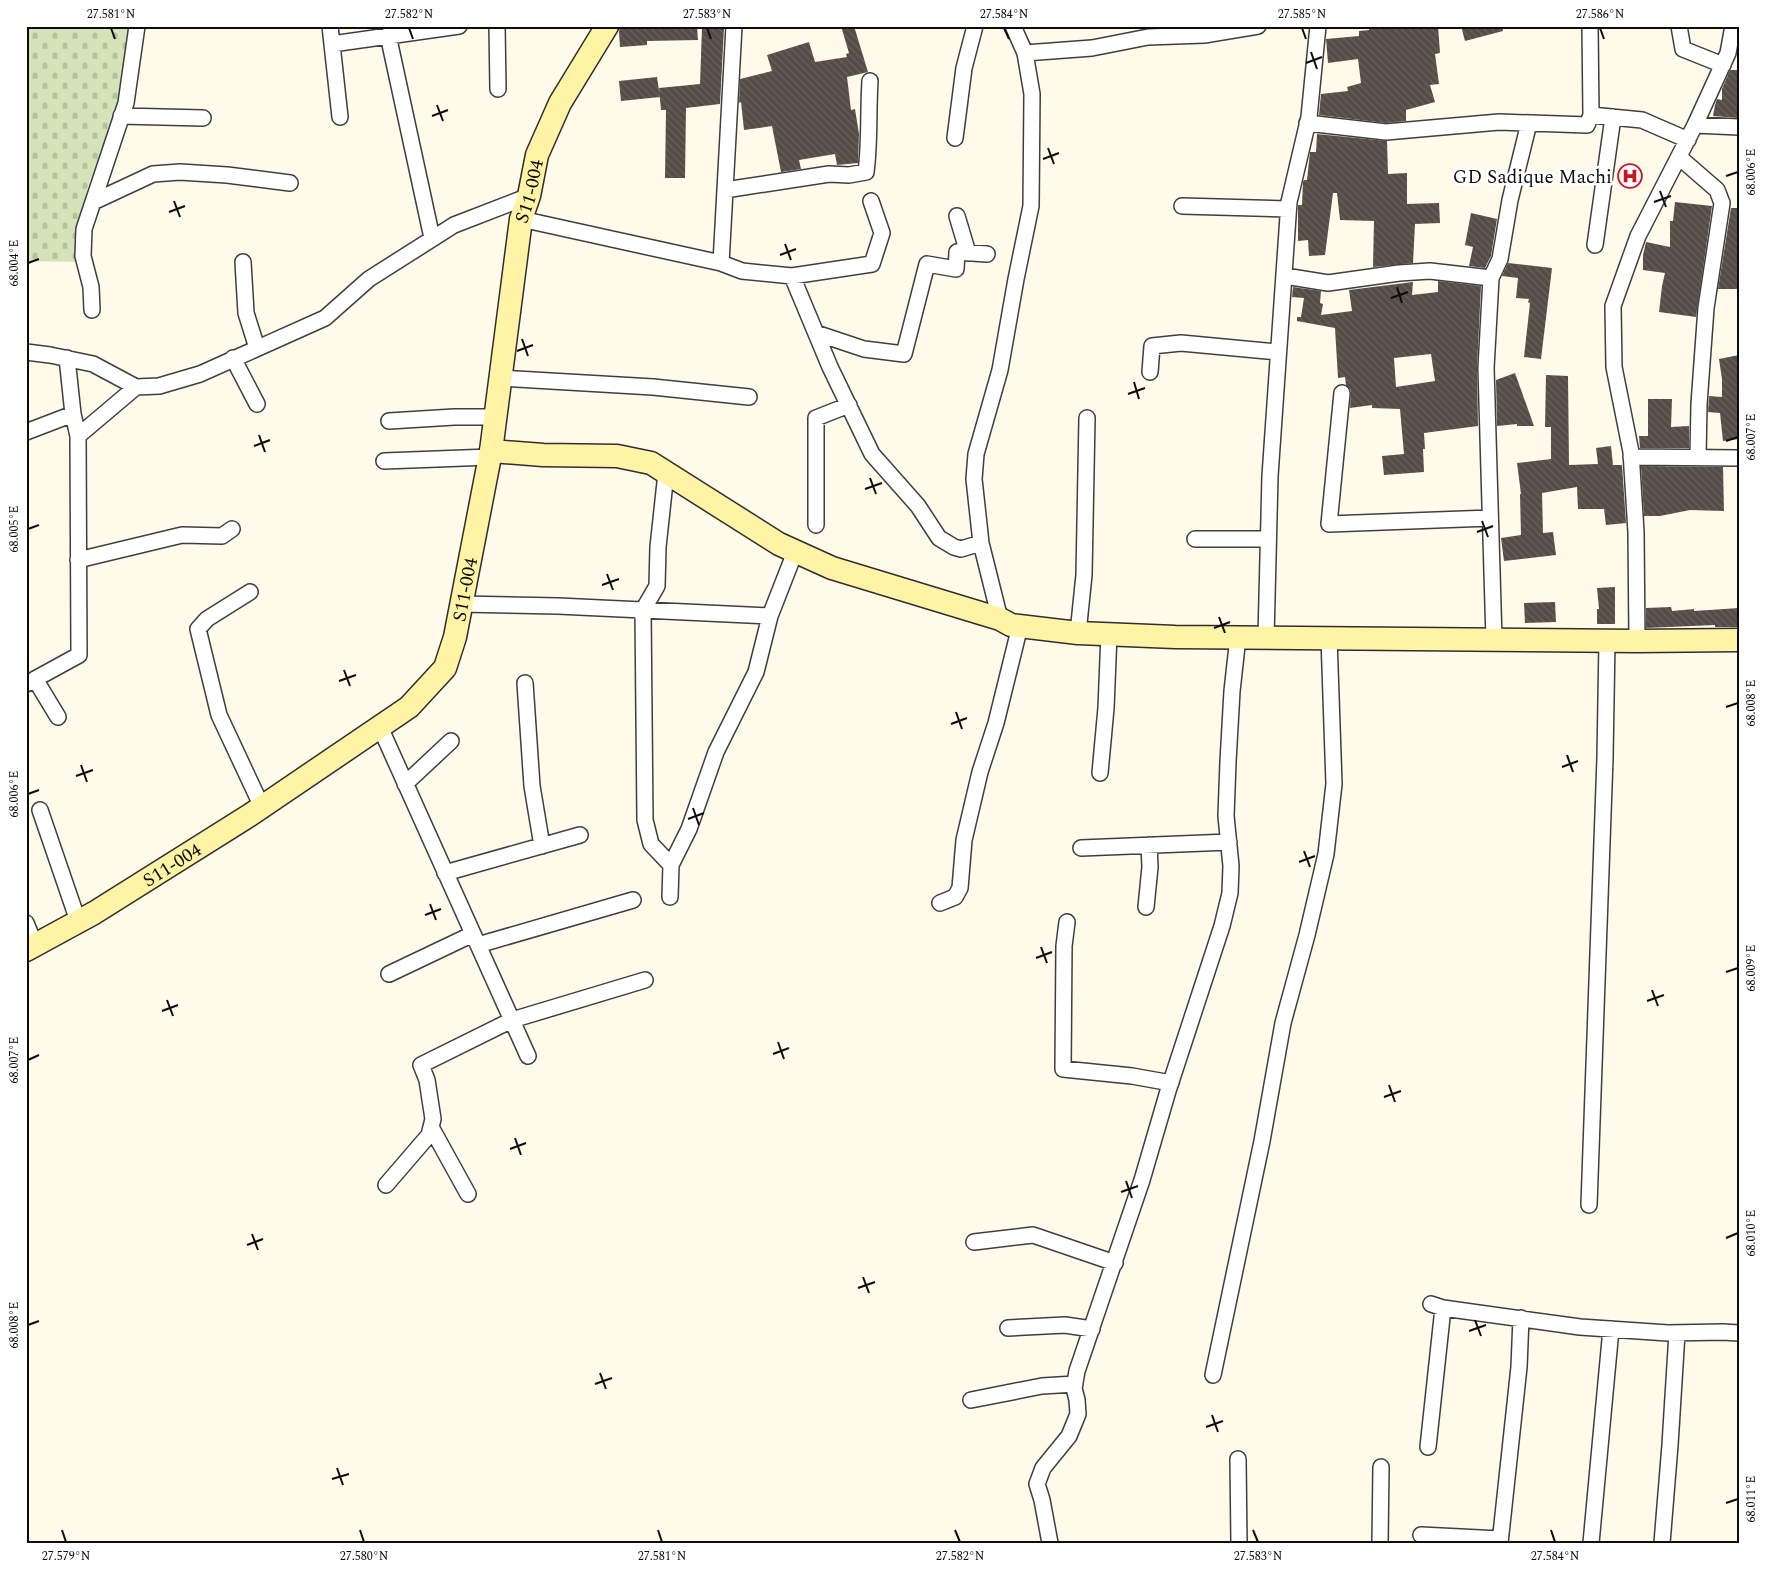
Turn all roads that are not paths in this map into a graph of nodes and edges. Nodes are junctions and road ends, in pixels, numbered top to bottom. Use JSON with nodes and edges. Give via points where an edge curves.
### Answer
{"nodes":[{"id":1,"x":137,"y":26,"type":"edge"},
{"id":2,"x":330,"y":26,"type":"edge"},
{"id":3,"x":459,"y":26,"type":"edge"},
{"id":4,"x":497,"y":26,"type":"edge"},
{"id":5,"x":607,"y":26,"type":"edge"},
{"id":6,"x":734,"y":26,"type":"edge"},
{"id":7,"x":975,"y":26,"type":"edge"},
{"id":8,"x":1013,"y":26,"type":"edge"},
{"id":9,"x":1318,"y":26,"type":"edge"},
{"id":10,"x":1590,"y":26,"type":"edge"},
{"id":11,"x":1679,"y":26,"type":"edge"},
{"id":12,"x":1733,"y":26,"type":"edge"},
{"id":13,"x":1255,"y":27,"type":"edge"},
{"id":14,"x":388,"y":36,"type":"junction"},
{"id":15,"x":332,"y":44,"type":"junction"},
{"id":16,"x":1025,"y":53,"type":"junction"},
{"id":17,"x":1723,"y":65,"type":"junction"},
{"id":18,"x":870,"y":81,"type":"dead end"},
{"id":19,"x":498,"y":89,"type":"dead end"},
{"id":20,"x":1590,"y":115,"type":"junction"},
{"id":21,"x":121,"y":116,"type":"junction"},
{"id":22,"x":340,"y":117,"type":"dead end"},
{"id":23,"x":1613,"y":117,"type":"junction"},
{"id":24,"x":204,"y":118,"type":"dead end"},
{"id":25,"x":1307,"y":123,"type":"junction"},
{"id":26,"x":1529,"y":123,"type":"junction"},
{"id":27,"x":1695,"y":124,"type":"junction"},
{"id":28,"x":1739,"y":127,"type":"edge"},
{"id":29,"x":955,"y":138,"type":"dead end"},
{"id":30,"x":1688,"y":140,"type":"junction"},
{"id":31,"x":1679,"y":157,"type":"junction"},
{"id":32,"x":290,"y":183,"type":"dead end"},
{"id":33,"x":725,"y":190,"type":"junction"},
{"id":34,"x":529,"y":196,"type":"junction"},
{"id":35,"x":871,"y":201,"type":"dead end"},
{"id":36,"x":93,"y":202,"type":"junction"},
{"id":37,"x":1182,"y":206,"type":"dead end"},
{"id":38,"x":1288,"y":209,"type":"junction"},
{"id":39,"x":956,"y":216,"type":"dead end"},
{"id":40,"x":521,"y":219,"type":"junction"},
{"id":41,"x":432,"y":238,"type":"junction"},
{"id":42,"x":1594,"y":245,"type":"dead end"},
{"id":43,"x":968,"y":253,"type":"junction"},
{"id":44,"x":987,"y":254,"type":"dead end"},
{"id":45,"x":242,"y":262,"type":"dead end"},
{"id":46,"x":720,"y":263,"type":"junction"},
{"id":47,"x":792,"y":276,"type":"junction"},
{"id":48,"x":1285,"y":276,"type":"junction"},
{"id":49,"x":1491,"y":278,"type":"junction"},
{"id":50,"x":92,"y":310,"type":"dead end"},
{"id":51,"x":816,"y":333,"type":"junction"},
{"id":52,"x":257,"y":348,"type":"junction"},
{"id":53,"x":26,"y":352,"type":"edge"},
{"id":54,"x":1278,"y":352,"type":"junction"},
{"id":55,"x":68,"y":358,"type":"junction"},
{"id":56,"x":233,"y":358,"type":"junction"},
{"id":57,"x":1150,"y":372,"type":"dead end"},
{"id":58,"x":500,"y":378,"type":"junction"},
{"id":59,"x":136,"y":387,"type":"junction"},
{"id":60,"x":1342,"y":393,"type":"dead end"},
{"id":61,"x":749,"y":397,"type":"dead end"},
{"id":62,"x":257,"y":404,"type":"dead end"},
{"id":63,"x":848,"y":405,"type":"junction"},
{"id":64,"x":73,"y":414,"type":"junction"},
{"id":65,"x":495,"y":417,"type":"junction"},
{"id":66,"x":1087,"y":418,"type":"dead end"},
{"id":67,"x":389,"y":421,"type":"dead end"},
{"id":68,"x":26,"y":432,"type":"edge"},
{"id":69,"x":78,"y":436,"type":"junction"},
{"id":70,"x":491,"y":454,"type":"junction"},
{"id":71,"x":1632,"y":457,"type":"junction"},
{"id":72,"x":1698,"y":457,"type":"junction"},
{"id":73,"x":1739,"y":458,"type":"edge"},
{"id":74,"x":384,"y":461,"type":"dead end"},
{"id":75,"x":666,"y":473,"type":"junction"},
{"id":76,"x":1490,"y":518,"type":"junction"},
{"id":77,"x":816,"y":525,"type":"dead end"},
{"id":78,"x":232,"y":529,"type":"dead end"},
{"id":79,"x":1194,"y":539,"type":"dead end"},
{"id":80,"x":1268,"y":539,"type":"junction"},
{"id":81,"x":981,"y":543,"type":"junction"},
{"id":82,"x":795,"y":552,"type":"junction"},
{"id":83,"x":78,"y":560,"type":"junction"},
{"id":84,"x":250,"y":592,"type":"dead end"},
{"id":85,"x":461,"y":604,"type":"junction"},
{"id":86,"x":643,"y":610,"type":"junction"},
{"id":87,"x":770,"y":616,"type":"junction"},
{"id":88,"x":1010,"y":623,"type":"junction"},
{"id":89,"x":1078,"y":633,"type":"junction"},
{"id":90,"x":1109,"y":634,"type":"junction"},
{"id":91,"x":1238,"y":638,"type":"junction"},
{"id":92,"x":1266,"y":638,"type":"junction"},
{"id":93,"x":1329,"y":638,"type":"junction"},
{"id":94,"x":1494,"y":640,"type":"junction"},
{"id":95,"x":1739,"y":640,"type":"edge"},
{"id":96,"x":1607,"y":641,"type":"junction"},
{"id":97,"x":1637,"y":642,"type":"junction"},
{"id":98,"x":31,"y":682,"type":"edge"},
{"id":99,"x":525,"y":683,"type":"dead end"},
{"id":100,"x":58,"y":717,"type":"dead end"},
{"id":101,"x":380,"y":727,"type":"junction"},
{"id":102,"x":451,"y":741,"type":"dead end"},
{"id":103,"x":1100,"y":773,"type":"dead end"},
{"id":104,"x":405,"y":784,"type":"junction"},
{"id":105,"x":262,"y":807,"type":"junction"},
{"id":106,"x":40,"y":810,"type":"dead end"},
{"id":107,"x":580,"y":835,"type":"dead end"},
{"id":108,"x":1229,"y":842,"type":"junction"},
{"id":109,"x":1149,"y":845,"type":"junction"},
{"id":110,"x":542,"y":846,"type":"junction"},
{"id":111,"x":1081,"y":848,"type":"dead end"},
{"id":112,"x":671,"y":865,"type":"junction"},
{"id":113,"x":445,"y":873,"type":"junction"},
{"id":114,"x":670,"y":897,"type":"dead end"},
{"id":115,"x":633,"y":900,"type":"dead end"},
{"id":116,"x":940,"y":903,"type":"dead end"},
{"id":117,"x":1146,"y":906,"type":"dead end"},
{"id":118,"x":78,"y":921,"type":"junction"},
{"id":119,"x":1067,"y":922,"type":"dead end"},
{"id":120,"x":26,"y":923,"type":"edge"},
{"id":121,"x":476,"y":940,"type":"junction"},
{"id":122,"x":31,"y":947,"type":"edge"},
{"id":123,"x":389,"y":974,"type":"dead end"},
{"id":124,"x":645,"y":980,"type":"dead end"},
{"id":125,"x":512,"y":1020,"type":"junction"},
{"id":126,"x":528,"y":1056,"type":"dead end"},
{"id":127,"x":1171,"y":1083,"type":"junction"},
{"id":128,"x":431,"y":1127,"type":"junction"},
{"id":129,"x":386,"y":1185,"type":"dead end"},
{"id":130,"x":468,"y":1194,"type":"dead end"},
{"id":131,"x":1589,"y":1205,"type":"dead end"},
{"id":132,"x":974,"y":1242,"type":"dead end"},
{"id":133,"x":1115,"y":1263,"type":"junction"},
{"id":134,"x":1521,"y":1318,"type":"junction"},
{"id":135,"x":1008,"y":1328,"type":"dead end"},
{"id":136,"x":1092,"y":1329,"type":"junction"},
{"id":137,"x":1611,"y":1329,"type":"junction"},
{"id":138,"x":1677,"y":1333,"type":"junction"},
{"id":139,"x":1739,"y":1333,"type":"edge"},
{"id":140,"x":1213,"y":1376,"type":"dead end"},
{"id":141,"x":1075,"y":1384,"type":"junction"},
{"id":142,"x":971,"y":1400,"type":"dead end"},
{"id":143,"x":1428,"y":1446,"type":"dead end"},
{"id":144,"x":1238,"y":1459,"type":"dead end"},
{"id":145,"x":1381,"y":1467,"type":"dead end"},
{"id":146,"x":1421,"y":1535,"type":"dead end"},
{"id":147,"x":1500,"y":1541,"type":"edge"},
{"id":148,"x":1050,"y":1543,"type":"edge"},
{"id":149,"x":1239,"y":1543,"type":"edge"},
{"id":150,"x":1380,"y":1543,"type":"edge"},
{"id":151,"x":1591,"y":1543,"type":"edge"},
{"id":152,"x":1662,"y":1543,"type":"edge"}],
"edges":[{"from":1,"to":21,"type":"street","via":[[126,103]]},
{"from":2,"to":15,"type":"street"},
{"from":3,"to":14,"type":"street"},
{"from":4,"to":19,"type":"street"},
{"from":5,"to":34,"type":"street","name":"S11-004","via":[[560,103],[537,156]]},
{"from":6,"to":33,"type":"street"},
{"from":7,"to":29,"type":"street","via":[[964,68]]},
{"from":8,"to":16,"type":"street"},
{"from":9,"to":25,"type":"street"},
{"from":10,"to":20,"type":"street"},
{"from":11,"to":17,"type":"street","via":[[1683,49]]},
{"from":12,"to":17,"type":"street"},
{"from":13,"to":16,"type":"street","via":[[1204,36],[1148,37],[1092,48]]},
{"from":14,"to":15,"type":"street"},
{"from":14,"to":41,"type":"street"},
{"from":15,"to":22,"type":"street"},
{"from":16,"to":81,"type":"street","via":[[1032,94],[1031,206],[1000,370],[976,454],[974,479]]},
{"from":17,"to":27,"type":"street"},
{"from":18,"to":33,"type":"street","via":[[866,172],[829,174]]},
{"from":20,"to":23,"type":"street"},
{"from":20,"to":26,"type":"street","via":[[1587,125]]},
{"from":21,"to":24,"type":"street"},
{"from":21,"to":36,"type":"street"},
{"from":23,"to":30,"type":"street","via":[[1642,120]]},
{"from":23,"to":42,"type":"street"},
{"from":25,"to":26,"type":"street","via":[[1386,132],[1500,122]]},
{"from":25,"to":38,"type":"street"},
{"from":26,"to":49,"type":"street","via":[[1510,200],[1500,259]]},
{"from":27,"to":28,"type":"street"},
{"from":27,"to":30,"type":"street"},
{"from":30,"to":31,"type":"street"},
{"from":31,"to":71,"type":"street","via":[[1638,236],[1613,306],[1614,367]]},
{"from":31,"to":72,"type":"street","via":[[1717,190],[1722,203],[1706,308]]},
{"from":32,"to":36,"type":"street","via":[[227,174],[153,174]]},
{"from":33,"to":46,"type":"street"},
{"from":34,"to":40,"type":"street","name":"S11-004"},
{"from":34,"to":41,"type":"street","via":[[454,225]]},
{"from":35,"to":47,"type":"street","via":[[882,233],[872,264]]},
{"from":36,"to":50,"type":"street","via":[[84,229],[83,256],[91,287]]},
{"from":37,"to":38,"type":"street"},
{"from":38,"to":48,"type":"street"},
{"from":39,"to":43,"type":"street"},
{"from":40,"to":46,"type":"street"},
{"from":40,"to":58,"type":"street","name":"S11-004"},
{"from":41,"to":52,"type":"street","via":[[369,279],[325,318]]},
{"from":43,"to":44,"type":"street"},
{"from":43,"to":51,"type":"street","via":[[957,252],[956,269],[927,264],[904,354],[864,349]]},
{"from":45,"to":52,"type":"street","via":[[246,314]]},
{"from":46,"to":47,"type":"street","via":[[742,271]]},
{"from":47,"to":51,"type":"street"},
{"from":48,"to":49,"type":"street","via":[[1328,283],[1430,271]]},
{"from":48,"to":54,"type":"street"},
{"from":49,"to":76,"type":"street","via":[[1486,368]]},
{"from":51,"to":63,"type":"street"},
{"from":52,"to":56,"type":"street"},
{"from":53,"to":55,"type":"street"},
{"from":54,"to":57,"type":"street","via":[[1181,343],[1152,346]]},
{"from":54,"to":80,"type":"street"},
{"from":55,"to":59,"type":"street","via":[[93,364]]},
{"from":55,"to":64,"type":"street"},
{"from":56,"to":59,"type":"street","via":[[200,374],[159,386]]},
{"from":56,"to":62,"type":"street"},
{"from":58,"to":61,"type":"street","via":[[653,387]]},
{"from":58,"to":65,"type":"street","name":"S11-004"},
{"from":59,"to":69,"type":"street"},
{"from":60,"to":76,"type":"street","via":[[1330,524]]},
{"from":63,"to":77,"type":"street","via":[[816,418]]},
{"from":63,"to":81,"type":"street","via":[[872,454],[918,506],[939,538],[961,549]]},
{"from":64,"to":68,"type":"street"},
{"from":64,"to":69,"type":"street"},
{"from":65,"to":67,"type":"street"},
{"from":65,"to":70,"type":"street","name":"S11-004"},
{"from":66,"to":89,"type":"street","via":[[1084,574]]},
{"from":69,"to":83,"type":"street"},
{"from":70,"to":74,"type":"street"},
{"from":70,"to":75,"type":"street","via":[[617,456],[651,463]]},
{"from":70,"to":85,"type":"street","name":"S11-004"},
{"from":71,"to":72,"type":"street"},
{"from":71,"to":97,"type":"street"},
{"from":72,"to":73,"type":"street"},
{"from":75,"to":82,"type":"street"},
{"from":75,"to":86,"type":"street","via":[[657,586]]},
{"from":76,"to":94,"type":"street"},
{"from":78,"to":83,"type":"street","via":[[222,536],[182,535]]},
{"from":79,"to":80,"type":"street"},
{"from":80,"to":92,"type":"street"},
{"from":81,"to":88,"type":"street"},
{"from":82,"to":87,"type":"street"},
{"from":82,"to":88,"type":"street","via":[[832,568]]},
{"from":83,"to":98,"type":"street","via":[[79,654]]},
{"from":84,"to":105,"type":"street","via":[[207,619],[198,629],[219,715]]},
{"from":85,"to":86,"type":"street"},
{"from":85,"to":101,"type":"street","name":"S11-004","via":[[445,668],[409,708]]},
{"from":86,"to":87,"type":"street"},
{"from":86,"to":112,"type":"street","via":[[645,820],[651,844]]},
{"from":87,"to":112,"type":"street","via":[[756,672],[716,752],[689,829]]},
{"from":88,"to":89,"type":"street"},
{"from":88,"to":116,"type":"street","via":[[996,723],[980,772],[964,840],[960,888],[955,897]]},
{"from":89,"to":90,"type":"street"},
{"from":90,"to":91,"type":"street"},
{"from":90,"to":103,"type":"street"},
{"from":91,"to":92,"type":"street"},
{"from":91,"to":108,"type":"street","via":[[1228,762],[1226,816]]},
{"from":92,"to":93,"type":"street"},
{"from":93,"to":94,"type":"street"},
{"from":93,"to":140,"type":"street","via":[[1334,784],[1326,854],[1284,1023]]},
{"from":94,"to":96,"type":"street"},
{"from":95,"to":97,"type":"street"},
{"from":96,"to":97,"type":"street"},
{"from":96,"to":131,"type":"street","via":[[1606,758]]},
{"from":98,"to":100,"type":"street"},
{"from":99,"to":110,"type":"street","via":[[532,786]]},
{"from":101,"to":104,"type":"street"},
{"from":101,"to":105,"type":"street","name":"S11-004"},
{"from":102,"to":104,"type":"street"},
{"from":104,"to":113,"type":"street"},
{"from":105,"to":118,"type":"street","name":"S11-004"},
{"from":106,"to":118,"type":"street"},
{"from":107,"to":110,"type":"street"},
{"from":108,"to":109,"type":"street"},
{"from":108,"to":127,"type":"street","via":[[1230,893]]},
{"from":109,"to":111,"type":"street"},
{"from":109,"to":117,"type":"street"},
{"from":110,"to":113,"type":"street"},
{"from":112,"to":114,"type":"street"},
{"from":113,"to":121,"type":"street"},
{"from":115,"to":121,"type":"street"},
{"from":118,"to":122,"type":"street","name":"S11-004"},
{"from":119,"to":127,"type":"street","via":[[1063,1069]]},
{"from":120,"to":122,"type":"street"},
{"from":121,"to":123,"type":"street"},
{"from":121,"to":125,"type":"street"},
{"from":124,"to":125,"type":"street"},
{"from":125,"to":126,"type":"street"},
{"from":125,"to":128,"type":"street","via":[[421,1065],[432,1109]]},
{"from":127,"to":133,"type":"street"},
{"from":128,"to":129,"type":"street","via":[[429,1135]]},
{"from":128,"to":130,"type":"street"},
{"from":132,"to":133,"type":"street","via":[[1033,1235]]},
{"from":133,"to":136,"type":"street"},
{"from":134,"to":137,"type":"street"},
{"from":134,"to":143,"type":"street","via":[[1437,1306]]},
{"from":134,"to":147,"type":"street","via":[[1519,1367]]},
{"from":135,"to":136,"type":"street","via":[[1065,1325]]},
{"from":136,"to":141,"type":"street"},
{"from":137,"to":138,"type":"street"},
{"from":137,"to":151,"type":"street"},
{"from":138,"to":139,"type":"street"},
{"from":138,"to":152,"type":"street"},
{"from":141,"to":142,"type":"street","via":[[1042,1386]]},
{"from":141,"to":148,"type":"street","via":[[1078,1414],[1069,1436],[1043,1468],[1037,1484]]},
{"from":144,"to":149,"type":"street"},
{"from":145,"to":150,"type":"street"},
{"from":146,"to":147,"type":"street"}]}
